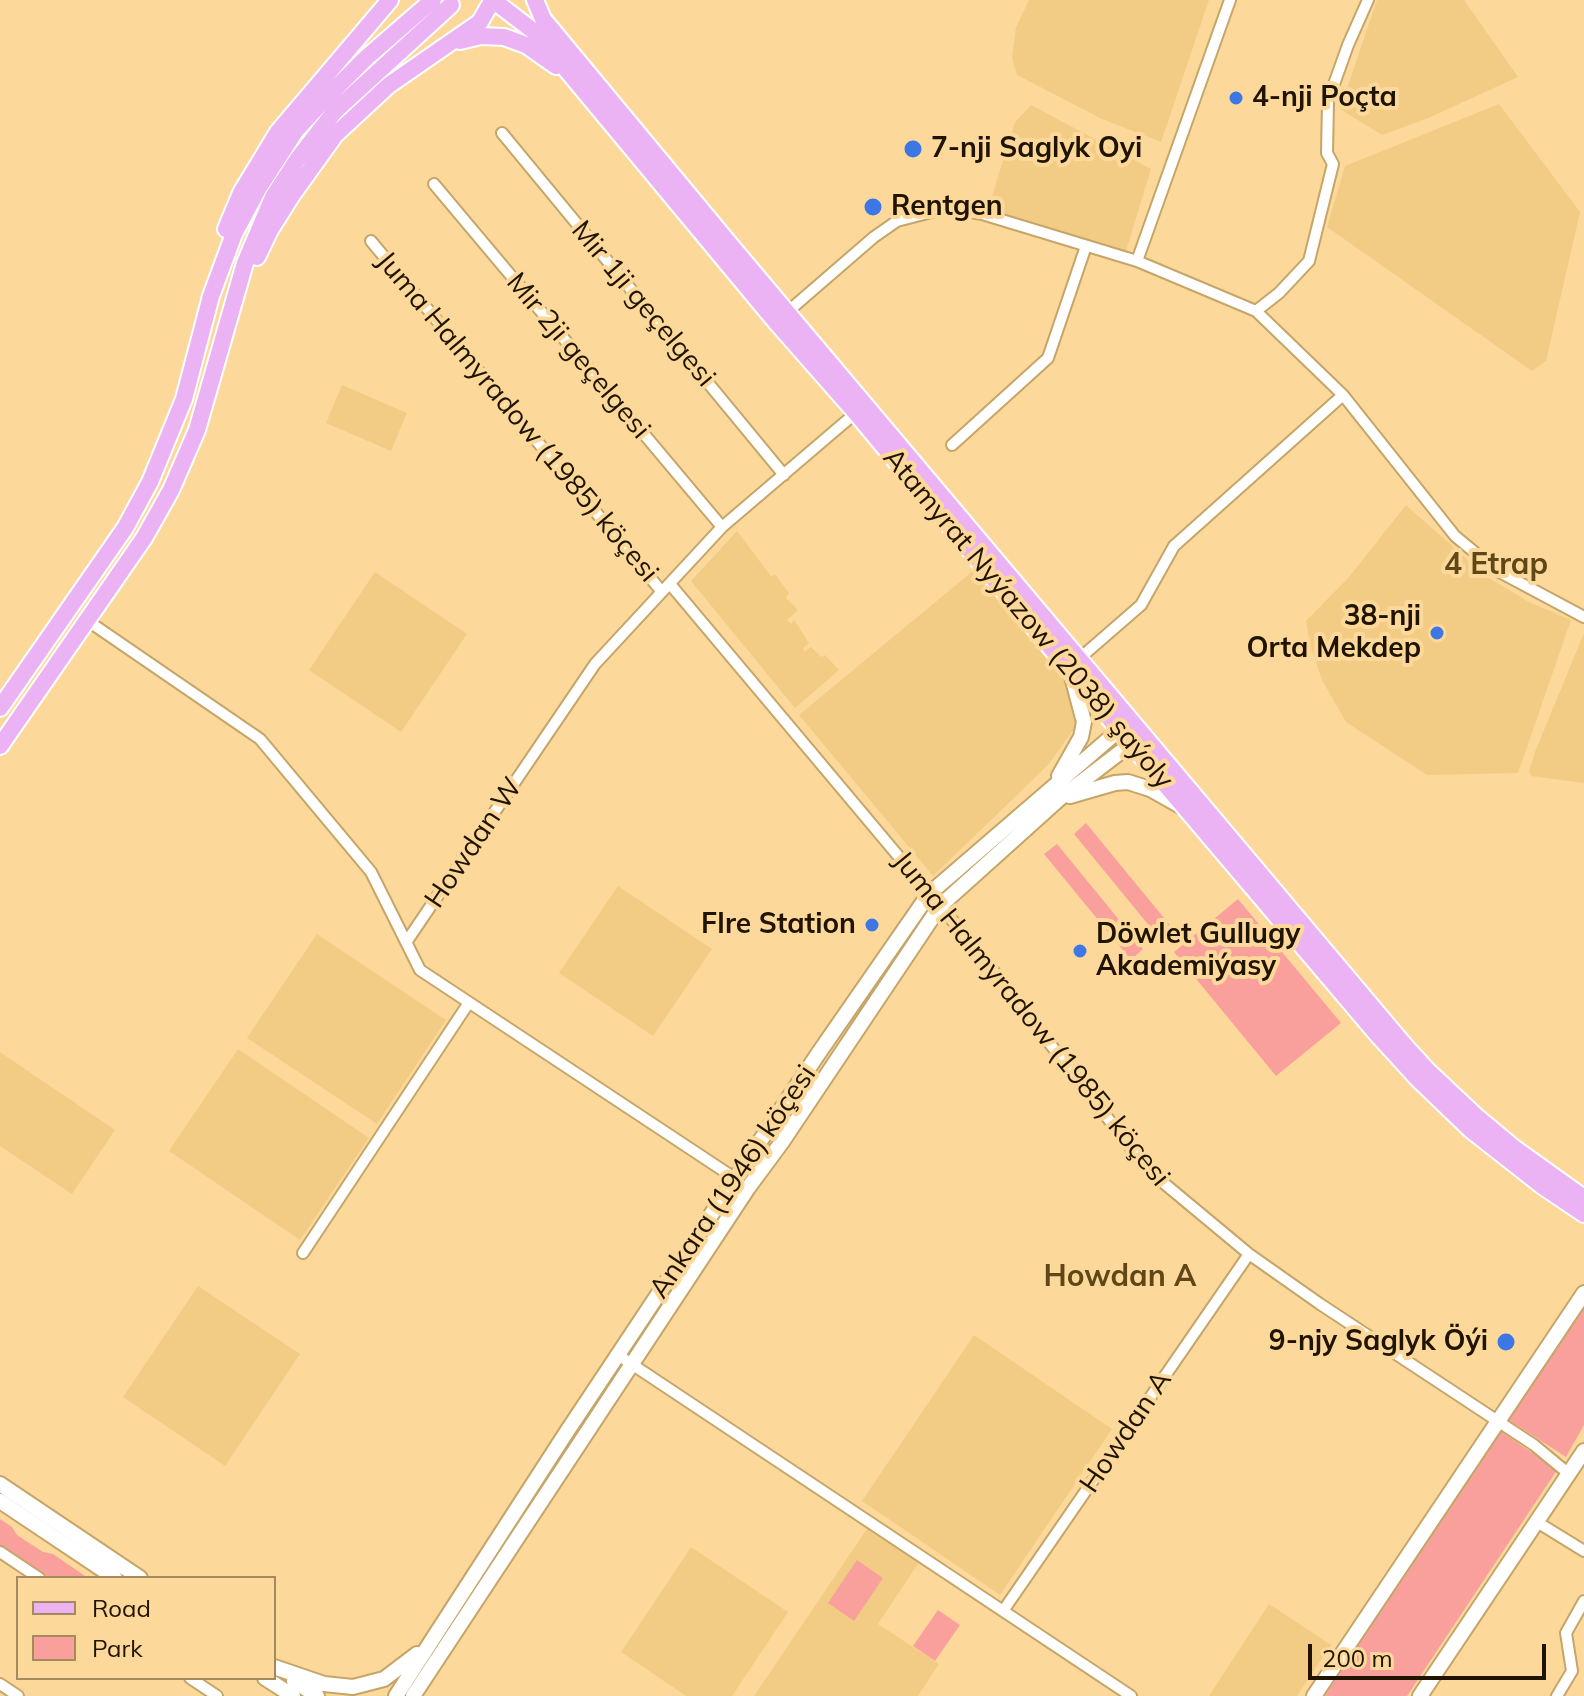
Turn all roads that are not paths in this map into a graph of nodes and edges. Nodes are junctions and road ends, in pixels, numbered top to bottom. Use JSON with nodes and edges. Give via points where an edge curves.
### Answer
{"nodes":[{"id":1,"x":390,"y":0,"type":"edge"},
{"id":2,"x":433,"y":0,"type":"edge"},
{"id":3,"x":475,"y":0,"type":"edge"},
{"id":4,"x":494,"y":0,"type":"edge"},
{"id":5,"x":535,"y":0,"type":"edge"},
{"id":6,"x":1230,"y":0,"type":"edge"},
{"id":7,"x":1368,"y":0,"type":"edge"},
{"id":8,"x":451,"y":5,"type":"dead end"},
{"id":9,"x":451,"y":44,"type":"junction"},
{"id":10,"x":566,"y":71,"type":"junction"},
{"id":11,"x":502,"y":133,"type":"dead end"},
{"id":12,"x":434,"y":184,"type":"dead end"},
{"id":13,"x":371,"y":241,"type":"dead end"},
{"id":14,"x":1086,"y":246,"type":"junction"},
{"id":15,"x":1137,"y":261,"type":"junction"},
{"id":16,"x":235,"y":293,"type":"junction"},
{"id":17,"x":211,"y":296,"type":"junction"},
{"id":18,"x":1256,"y":311,"type":"junction"},
{"id":19,"x":782,"y":317,"type":"junction"},
{"id":20,"x":1343,"y":395,"type":"junction"},
{"id":21,"x":861,"y":409,"type":"junction"},
{"id":22,"x":952,"y":445,"type":"dead end"},
{"id":23,"x":784,"y":475,"type":"junction"},
{"id":24,"x":722,"y":527,"type":"junction"},
{"id":25,"x":666,"y":588,"type":"junction"},
{"id":26,"x":1584,"y":617,"type":"edge"},
{"id":27,"x":88,"y":621,"type":"junction"},
{"id":28,"x":1075,"y":664,"type":"junction"},
{"id":29,"x":0,"y":708,"type":"edge"},
{"id":30,"x":1125,"y":725,"type":"junction"},
{"id":31,"x":1138,"y":739,"type":"junction"},
{"id":32,"x":0,"y":746,"type":"edge"},
{"id":33,"x":1054,"y":794,"type":"junction"},
{"id":34,"x":1187,"y":810,"type":"junction"},
{"id":35,"x":929,"y":894,"type":"junction"},
{"id":36,"x":940,"y":906,"type":"junction"},
{"id":37,"x":407,"y":941,"type":"junction"},
{"id":38,"x":468,"y":1004,"type":"junction"},
{"id":39,"x":735,"y":1179,"type":"junction"},
{"id":40,"x":748,"y":1188,"type":"junction"},
{"id":41,"x":1584,"y":1198,"type":"edge"},
{"id":42,"x":1584,"y":1214,"type":"edge"},
{"id":43,"x":303,"y":1253,"type":"dead end"},
{"id":44,"x":1249,"y":1254,"type":"junction"},
{"id":45,"x":1584,"y":1293,"type":"edge"},
{"id":46,"x":618,"y":1355,"type":"junction"},
{"id":47,"x":631,"y":1364,"type":"junction"},
{"id":48,"x":1497,"y":1422,"type":"junction"},
{"id":49,"x":1584,"y":1451,"type":"edge"},
{"id":50,"x":1569,"y":1474,"type":"junction"},
{"id":51,"x":0,"y":1484,"type":"edge"},
{"id":52,"x":0,"y":1501,"type":"edge"},
{"id":53,"x":1537,"y":1522,"type":"junction"},
{"id":54,"x":1584,"y":1551,"type":"edge"},
{"id":55,"x":0,"y":1552,"type":"edge"},
{"id":56,"x":36,"y":1576,"type":"edge"},
{"id":57,"x":112,"y":1576,"type":"edge"},
{"id":58,"x":137,"y":1576,"type":"edge"},
{"id":59,"x":1584,"y":1601,"type":"edge"},
{"id":60,"x":1003,"y":1611,"type":"junction"},
{"id":61,"x":433,"y":1640,"type":"junction"},
{"id":62,"x":276,"y":1668,"type":"edge"},
{"id":63,"x":276,"y":1668,"type":"edge"},
{"id":64,"x":1578,"y":1671,"type":"edge"},
{"id":65,"x":193,"y":1680,"type":"edge"},
{"id":66,"x":267,"y":1680,"type":"edge"},
{"id":67,"x":268,"y":1680,"type":"edge"},
{"id":68,"x":0,"y":1684,"type":"edge"},
{"id":69,"x":417,"y":1692,"type":"edge"},
{"id":70,"x":18,"y":1696,"type":"edge"},
{"id":71,"x":217,"y":1696,"type":"edge"},
{"id":72,"x":282,"y":1696,"type":"edge"},
{"id":73,"x":293,"y":1696,"type":"edge"},
{"id":74,"x":317,"y":1696,"type":"edge"},
{"id":75,"x":396,"y":1696,"type":"edge"},
{"id":76,"x":1131,"y":1696,"type":"edge"},
{"id":77,"x":1314,"y":1696,"type":"edge"},
{"id":78,"x":1420,"y":1696,"type":"edge"},
{"id":79,"x":1557,"y":1696,"type":"edge"}],
"edges":[{"from":1,"to":17,"type":"main road","via":[[283,125],[258,163],[220,243]]},
{"from":2,"to":17,"type":"main road","via":[[340,82],[296,130],[234,234]]},
{"from":3,"to":4,"type":"main road"},
{"from":4,"to":9,"type":"main road","via":[[480,22]]},
{"from":4,"to":10,"type":"main road","name":"Atamyrat Nyýazow (2038) şaýoly","via":[[536,33]]},
{"from":5,"to":19,"type":"main road","name":"Atamyrat Nyýazow (2038) şaýoly","via":[[543,19]]},
{"from":6,"to":15,"type":"street"},
{"from":7,"to":18,"type":"street","via":[[1328,101],[1327,153],[1333,164],[1309,261]]},
{"from":8,"to":16,"type":"main road","via":[[352,94],[311,141],[259,225]]},
{"from":9,"to":10,"type":"main road","via":[[481,36],[504,37]]},
{"from":9,"to":16,"type":"main road","via":[[389,85],[335,135],[270,230]]},
{"from":10,"to":19,"type":"main road","name":"Atamyrat Nyýazow (2038) şaýoly"},
{"from":11,"to":23,"type":"street","name":"Mir 1ji geçelgesi"},
{"from":12,"to":24,"type":"street","name":"Mir 2ji geçelgesi"},
{"from":13,"to":25,"type":"street","name":"Juma Halmyradow (1985) köçesi"},
{"from":14,"to":15,"type":"street"},
{"from":14,"to":19,"type":"street","via":[[965,210],[926,212],[897,221],[874,237]]},
{"from":14,"to":22,"type":"street","via":[[1048,358]]},
{"from":15,"to":18,"type":"street"},
{"from":16,"to":27,"type":"main road","via":[[211,387],[177,476],[144,538]]},
{"from":17,"to":29,"type":"main road","via":[[184,399],[150,482]]},
{"from":18,"to":20,"type":"street"},
{"from":19,"to":21,"type":"main road","name":"Atamyrat Nyýazow (2038) şaýoly"},
{"from":20,"to":26,"type":"street","via":[[1455,536],[1496,570]]},
{"from":20,"to":28,"type":"street","via":[[1174,546],[1141,605]]},
{"from":21,"to":23,"type":"street","name":"Howdan W"},
{"from":21,"to":28,"type":"main road","name":"Atamyrat Nyýazow (2038) şaýoly","via":[[986,551]]},
{"from":23,"to":24,"type":"street","name":"Howdan W"},
{"from":24,"to":25,"type":"street","name":"Howdan W"},
{"from":25,"to":35,"type":"street","name":"Juma Halmyradow (1985) köçesi"},
{"from":25,"to":37,"type":"street","name":"Howdan W","via":[[595,664]]},
{"from":27,"to":32,"type":"main road"},
{"from":27,"to":37,"type":"street","name":"Howdan W","via":[[260,739],[371,872]]},
{"from":28,"to":30,"type":"main road","name":"Atamyrat Nyýazow (2038) şaýoly"},
{"from":28,"to":33,"type":"main road","via":[[1084,722]]},
{"from":30,"to":31,"type":"main road","name":"Atamyrat Nyýazow (2038) şaýoly"},
{"from":30,"to":33,"type":"main road","name":"Ankara (1946) köçesi"},
{"from":31,"to":33,"type":"main road","name":"Ankara (1946) köçesi"},
{"from":31,"to":34,"type":"main road","name":"Atamyrat Nyýazow (2038) şaýoly"},
{"from":31,"to":41,"type":"main road","name":"Atamyrat Nyýazow (2038) şaýoly","via":[[1427,1070],[1514,1148]]},
{"from":33,"to":34,"type":"main road","via":[[1128,782]]},
{"from":33,"to":35,"type":"main road","name":"Ankara (1946) köçesi"},
{"from":33,"to":36,"type":"main road","name":"Ankara (1946) köçesi"},
{"from":34,"to":42,"type":"main road","name":"Atamyrat Nyýazow (2038) şaýoly","via":[[1418,1079],[1505,1158]]},
{"from":35,"to":36,"type":"street","name":"Juma Halmyradow (1985) köçesi"},
{"from":35,"to":39,"type":"main road","name":"Ankara (1946) köçesi"},
{"from":36,"to":40,"type":"main road","name":"Ankara (1946) köçesi"},
{"from":36,"to":44,"type":"street","name":"Juma Halmyradow (1985) köçesi","via":[[1148,1170]]},
{"from":37,"to":38,"type":"street","via":[[420,970]]},
{"from":38,"to":39,"type":"street"},
{"from":38,"to":43,"type":"street"},
{"from":39,"to":40,"type":"street"},
{"from":39,"to":46,"type":"main road","name":"Ankara (1946) köçesi"},
{"from":40,"to":47,"type":"main road","name":"Ankara (1946) köçesi"},
{"from":44,"to":48,"type":"street","name":"Juma Halmyradow (1985) köçesi"},
{"from":44,"to":60,"type":"street","name":"Howdan A"},
{"from":45,"to":48,"type":"main road"},
{"from":46,"to":47,"type":"street"},
{"from":46,"to":61,"type":"main road","name":"Ankara (1946) köçesi"},
{"from":47,"to":60,"type":"street"},
{"from":47,"to":69,"type":"main road","name":"Ankara (1946) köçesi"},
{"from":48,"to":50,"type":"street","name":"Juma Halmyradow (1985) köçesi"},
{"from":48,"to":77,"type":"main road"},
{"from":49,"to":50,"type":"main road"},
{"from":50,"to":53,"type":"main road"},
{"from":51,"to":58,"type":"main road"},
{"from":52,"to":57,"type":"main road"},
{"from":53,"to":54,"type":"street"},
{"from":53,"to":78,"type":"main road"},
{"from":55,"to":56,"type":"street"},
{"from":59,"to":64,"type":"street","via":[[1566,1633]]},
{"from":60,"to":76,"type":"street"},
{"from":61,"to":62,"type":"main road","via":[[391,1675],[353,1687],[324,1684]]},
{"from":61,"to":75,"type":"main road","name":"Ankara (1946) köçesi"},
{"from":63,"to":74,"type":"main road"},
{"from":64,"to":79,"type":"street"},
{"from":65,"to":71,"type":"street"},
{"from":66,"to":72,"type":"main road"},
{"from":67,"to":73,"type":"main road"},
{"from":68,"to":70,"type":"street"}]}
